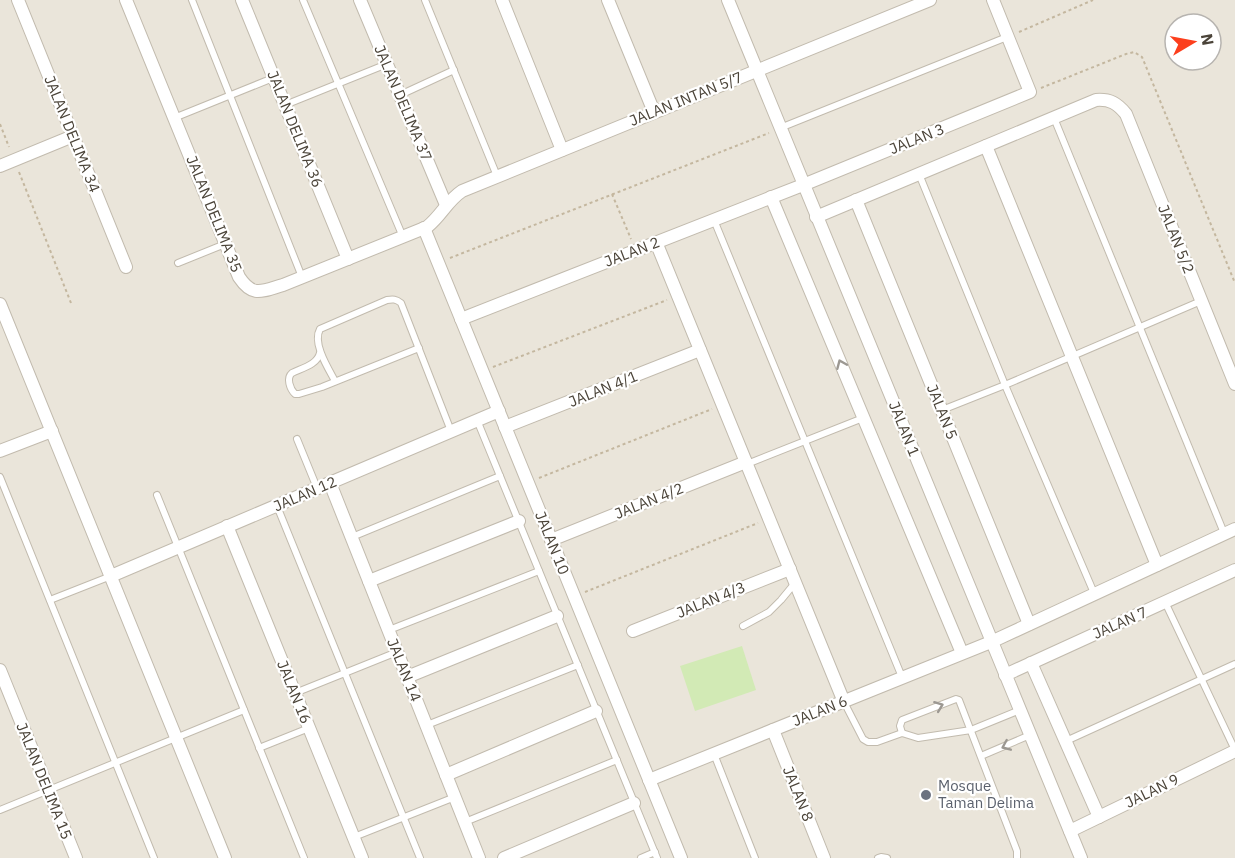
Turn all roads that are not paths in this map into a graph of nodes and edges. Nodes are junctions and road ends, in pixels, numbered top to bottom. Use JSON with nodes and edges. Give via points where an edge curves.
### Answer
{"nodes":[{"id":1,"x":18,"y":0,"type":"edge"},
{"id":2,"x":126,"y":0,"type":"edge"},
{"id":3,"x":192,"y":0,"type":"edge"},
{"id":4,"x":242,"y":0,"type":"edge"},
{"id":5,"x":303,"y":0,"type":"edge"},
{"id":6,"x":360,"y":0,"type":"edge"},
{"id":7,"x":425,"y":0,"type":"edge"},
{"id":8,"x":502,"y":0,"type":"edge"},
{"id":9,"x":608,"y":0,"type":"edge"},
{"id":10,"x":728,"y":0,"type":"edge"},
{"id":11,"x":930,"y":0,"type":"edge"},
{"id":12,"x":993,"y":0,"type":"edge"},
{"id":13,"x":1008,"y":37,"type":"junction"},
{"id":14,"x":387,"y":64,"type":"junction"},
{"id":15,"x":453,"y":70,"type":"junction"},
{"id":16,"x":756,"y":70,"type":"junction"},
{"id":17,"x":274,"y":78,"type":"junction"},
{"id":18,"x":338,"y":84,"type":"junction"},
{"id":19,"x":230,"y":95,"type":"junction"},
{"id":20,"x":400,"y":95,"type":"junction"},
{"id":21,"x":285,"y":105,"type":"junction"},
{"id":22,"x":654,"y":112,"type":"junction"},
{"id":23,"x":174,"y":118,"type":"junction"},
{"id":24,"x":1054,"y":118,"type":"junction"},
{"id":25,"x":780,"y":129,"type":"junction"},
{"id":26,"x":73,"y":136,"type":"junction"},
{"id":27,"x":986,"y":146,"type":"junction"},
{"id":28,"x":562,"y":150,"type":"junction"},
{"id":29,"x":0,"y":166,"type":"edge"},
{"id":30,"x":919,"y":174,"type":"junction"},
{"id":31,"x":497,"y":176,"type":"junction"},
{"id":32,"x":803,"y":185,"type":"junction"},
{"id":33,"x":771,"y":197,"type":"junction"},
{"id":34,"x":856,"y":200,"type":"junction"},
{"id":35,"x":446,"y":205,"type":"junction"},
{"id":36,"x":816,"y":217,"type":"junction"},
{"id":37,"x":714,"y":220,"type":"junction"},
{"id":38,"x":424,"y":228,"type":"junction"},
{"id":39,"x":403,"y":237,"type":"junction"},
{"id":40,"x":656,"y":242,"type":"junction"},
{"id":41,"x":226,"y":243,"type":"junction"},
{"id":42,"x":348,"y":259,"type":"junction"},
{"id":43,"x":178,"y":263,"type":"dead end"},
{"id":44,"x":126,"y":267,"type":"dead end"},
{"id":45,"x":302,"y":277,"type":"junction"},
{"id":46,"x":1201,"y":301,"type":"junction"},
{"id":47,"x":0,"y":304,"type":"edge"},
{"id":48,"x":461,"y":319,"type":"junction"},
{"id":49,"x":1139,"y":327,"type":"junction"},
{"id":50,"x":419,"y":348,"type":"junction"},
{"id":51,"x":700,"y":350,"type":"junction"},
{"id":52,"x":321,"y":353,"type":"junction"},
{"id":53,"x":1072,"y":356,"type":"junction"},
{"id":54,"x":335,"y":381,"type":"junction"},
{"id":55,"x":1235,"y":384,"type":"edge"},
{"id":56,"x":1005,"y":385,"type":"junction"},
{"id":57,"x":941,"y":410,"type":"junction"},
{"id":58,"x":498,"y":411,"type":"junction"},
{"id":59,"x":863,"y":418,"type":"junction"},
{"id":60,"x":477,"y":420,"type":"junction"},
{"id":61,"x":505,"y":427,"type":"junction"},
{"id":62,"x":52,"y":431,"type":"junction"},
{"id":63,"x":452,"y":431,"type":"junction"},
{"id":64,"x":297,"y":439,"type":"dead end"},
{"id":65,"x":805,"y":441,"type":"junction"},
{"id":66,"x":0,"y":452,"type":"edge"},
{"id":67,"x":746,"y":463,"type":"junction"},
{"id":68,"x":500,"y":476,"type":"junction"},
{"id":69,"x":0,"y":477,"type":"edge"},
{"id":70,"x":330,"y":483,"type":"junction"},
{"id":71,"x":317,"y":488,"type":"junction"},
{"id":72,"x":158,"y":495,"type":"dead end"},
{"id":73,"x":277,"y":506,"type":"junction"},
{"id":74,"x":519,"y":521,"type":"junction"},
{"id":75,"x":227,"y":526,"type":"junction"},
{"id":76,"x":1230,"y":532,"type":"edge"},
{"id":77,"x":352,"y":537,"type":"junction"},
{"id":78,"x":551,"y":540,"type":"junction"},
{"id":79,"x":178,"y":547,"type":"junction"},
{"id":80,"x":1157,"y":565,"type":"junction"},
{"id":81,"x":790,"y":569,"type":"junction"},
{"id":82,"x":1235,"y":570,"type":"edge"},
{"id":83,"x":539,"y":571,"type":"junction"},
{"id":84,"x":111,"y":576,"type":"junction"},
{"id":85,"x":369,"y":581,"type":"junction"},
{"id":86,"x":795,"y":582,"type":"junction"},
{"id":87,"x":1095,"y":594,"type":"junction"},
{"id":88,"x":50,"y":600,"type":"junction"},
{"id":89,"x":1165,"y":602,"type":"junction"},
{"id":90,"x":557,"y":615,"type":"junction"},
{"id":91,"x":1029,"y":624,"type":"junction"},
{"id":92,"x":743,"y":626,"type":"dead end"},
{"id":93,"x":388,"y":630,"type":"junction"},
{"id":94,"x":633,"y":631,"type":"dead end"},
{"id":95,"x":991,"y":642,"type":"junction"},
{"id":96,"x":397,"y":652,"type":"junction"},
{"id":97,"x":962,"y":653,"type":"junction"},
{"id":98,"x":1031,"y":663,"type":"junction"},
{"id":99,"x":1235,"y":664,"type":"edge"},
{"id":100,"x":578,"y":665,"type":"junction"},
{"id":101,"x":0,"y":670,"type":"edge"},
{"id":102,"x":345,"y":674,"type":"junction"},
{"id":103,"x":1005,"y":675,"type":"junction"},
{"id":104,"x":407,"y":677,"type":"junction"},
{"id":105,"x":902,"y":677,"type":"junction"},
{"id":106,"x":1202,"y":679,"type":"junction"},
{"id":107,"x":295,"y":693,"type":"junction"},
{"id":108,"x":844,"y":702,"type":"junction"},
{"id":109,"x":244,"y":710,"type":"junction"},
{"id":110,"x":1020,"y":710,"type":"junction"},
{"id":111,"x":597,"y":711,"type":"junction"},
{"id":112,"x":426,"y":726,"type":"junction"},
{"id":113,"x":309,"y":728,"type":"junction"},
{"id":114,"x":772,"y":730,"type":"junction"},
{"id":115,"x":970,"y":730,"type":"junction"},
{"id":116,"x":902,"y":733,"type":"junction"},
{"id":117,"x":1030,"y":735,"type":"junction"},
{"id":118,"x":176,"y":738,"type":"junction"},
{"id":119,"x":1066,"y":741,"type":"junction"},
{"id":120,"x":259,"y":748,"type":"junction"},
{"id":121,"x":1235,"y":750,"type":"edge"},
{"id":122,"x":714,"y":754,"type":"junction"},
{"id":123,"x":981,"y":756,"type":"junction"},
{"id":124,"x":617,"y":760,"type":"junction"},
{"id":125,"x":116,"y":762,"type":"junction"},
{"id":126,"x":446,"y":775,"type":"junction"},
{"id":127,"x":649,"y":780,"type":"junction"},
{"id":128,"x":48,"y":790,"type":"junction"},
{"id":129,"x":455,"y":797,"type":"junction"},
{"id":130,"x":634,"y":803,"type":"junction"},
{"id":131,"x":0,"y":810,"type":"edge"},
{"id":132,"x":404,"y":817,"type":"junction"},
{"id":133,"x":1099,"y":817,"type":"junction"},
{"id":134,"x":465,"y":822,"type":"junction"},
{"id":135,"x":1070,"y":831,"type":"junction"},
{"id":136,"x":353,"y":837,"type":"junction"},
{"id":137,"x":656,"y":855,"type":"edge"},
{"id":138,"x":75,"y":858,"type":"edge"},
{"id":139,"x":154,"y":858,"type":"edge"},
{"id":140,"x":225,"y":858,"type":"edge"},
{"id":141,"x":304,"y":858,"type":"edge"},
{"id":142,"x":362,"y":858,"type":"edge"},
{"id":143,"x":420,"y":858,"type":"edge"},
{"id":144,"x":479,"y":858,"type":"edge"},
{"id":145,"x":504,"y":858,"type":"edge"},
{"id":146,"x":641,"y":858,"type":"edge"},
{"id":147,"x":681,"y":858,"type":"edge"},
{"id":148,"x":755,"y":858,"type":"edge"},
{"id":149,"x":824,"y":858,"type":"edge"},
{"id":150,"x":878,"y":858,"type":"edge"},
{"id":151,"x":886,"y":858,"type":"edge"},
{"id":152,"x":1017,"y":858,"type":"edge"},
{"id":153,"x":1081,"y":858,"type":"edge"}],
"edges":[{"from":1,"to":26,"type":"street","name":"JALAN DELIMA 34"},
{"from":2,"to":23,"type":"street","name":"JALAN DELIMA 35"},
{"from":3,"to":19,"type":"lane"},
{"from":4,"to":17,"type":"street","name":"JALAN DELIMA 36"},
{"from":5,"to":18,"type":"lane"},
{"from":6,"to":14,"type":"street","name":"JALAN DELIMA 37"},
{"from":7,"to":15,"type":"lane"},
{"from":8,"to":28,"type":"street"},
{"from":9,"to":22,"type":"street"},
{"from":10,"to":16,"type":"street","name":"JALAN 1"},
{"from":11,"to":16,"type":"street","name":"JALAN INTAN 5/7"},
{"from":12,"to":13,"type":"street"},
{"from":13,"to":25,"type":"lane"},
{"from":13,"to":32,"type":"street","name":"JALAN 3","via":[[1030,92]]},
{"from":14,"to":18,"type":"lane"},
{"from":14,"to":20,"type":"street","name":"JALAN DELIMA 37"},
{"from":15,"to":20,"type":"lane"},
{"from":15,"to":31,"type":"lane"},
{"from":16,"to":22,"type":"street","name":"JALAN INTAN 5/7"},
{"from":16,"to":25,"type":"street","name":"JALAN 1"},
{"from":17,"to":19,"type":"lane"},
{"from":17,"to":21,"type":"street","name":"JALAN DELIMA 36"},
{"from":18,"to":21,"type":"lane"},
{"from":18,"to":39,"type":"lane"},
{"from":19,"to":23,"type":"lane"},
{"from":19,"to":45,"type":"lane"},
{"from":20,"to":35,"type":"street","name":"JALAN DELIMA 37"},
{"from":21,"to":42,"type":"street","name":"JALAN DELIMA 36"},
{"from":22,"to":28,"type":"street","name":"JALAN INTAN 5/7"},
{"from":23,"to":41,"type":"street","name":"JALAN DELIMA 35"},
{"from":24,"to":27,"type":"street"},
{"from":24,"to":46,"type":"street","name":"JALAN 5/2","via":[[1105,99],[1126,114]]},
{"from":24,"to":49,"type":"lane"},
{"from":25,"to":32,"type":"street","name":"JALAN 1"},
{"from":26,"to":29,"type":"street"},
{"from":26,"to":44,"type":"street","name":"JALAN DELIMA 34"},
{"from":27,"to":30,"type":"street"},
{"from":27,"to":53,"type":"street"},
{"from":28,"to":31,"type":"street","name":"JALAN INTAN 5/7"},
{"from":30,"to":34,"type":"street"},
{"from":30,"to":56,"type":"lane"},
{"from":31,"to":35,"type":"street","name":"JALAN INTAN 5/7","via":[[462,191]]},
{"from":32,"to":33,"type":"street","name":"JALAN 2"},
{"from":32,"to":36,"type":"street","name":"JALAN 1"},
{"from":33,"to":37,"type":"street","name":"JALAN 2"},
{"from":59,"to":33,"type":"street","one_way":true},
{"from":34,"to":36,"type":"street"},
{"from":34,"to":57,"type":"street","name":"JALAN 5"},
{"from":35,"to":38,"type":"street","name":"JALAN DELIMA 35"},
{"from":36,"to":95,"type":"street","name":"JALAN 1"},
{"from":37,"to":40,"type":"street","name":"JALAN 2"},
{"from":37,"to":65,"type":"lane"},
{"from":38,"to":39,"type":"street","name":"JALAN DELIMA 35"},
{"from":38,"to":48,"type":"street","name":"JALAN 10"},
{"from":39,"to":42,"type":"street","name":"JALAN DELIMA 35"},
{"from":40,"to":48,"type":"street","name":"JALAN 2"},
{"from":40,"to":51,"type":"street"},
{"from":41,"to":43,"type":"lane"},
{"from":41,"to":45,"type":"street","name":"JALAN DELIMA 35","via":[[240,278],[254,291]]},
{"from":42,"to":45,"type":"street","name":"JALAN DELIMA 35"},
{"from":46,"to":49,"type":"lane"},
{"from":46,"to":55,"type":"street","name":"JALAN 5/2"},
{"from":47,"to":62,"type":"street"},
{"from":48,"to":58,"type":"street","name":"JALAN 10"},
{"from":49,"to":53,"type":"lane"},
{"from":49,"to":76,"type":"lane"},
{"from":50,"to":52,"type":"lane","via":[[401,303],[394,299],[320,328],[317,335]]},
{"from":50,"to":54,"type":"lane"},
{"from":50,"to":63,"type":"lane"},
{"from":51,"to":61,"type":"street","name":"JALAN 4/1"},
{"from":51,"to":67,"type":"street"},
{"from":52,"to":54,"type":"lane"},
{"from":52,"to":54,"type":"lane","via":[[315,362],[289,375],[292,391],[299,394]]},
{"from":53,"to":56,"type":"lane"},
{"from":53,"to":80,"type":"street"},
{"from":56,"to":57,"type":"lane"},
{"from":56,"to":87,"type":"lane"},
{"from":57,"to":91,"type":"street","name":"JALAN 5"},
{"from":58,"to":60,"type":"street","name":"JALAN 12"},
{"from":58,"to":61,"type":"street","name":"JALAN 10"},
{"from":59,"to":65,"type":"lane"},
{"from":59,"to":97,"type":"street"},
{"from":60,"to":63,"type":"street","name":"JALAN 12"},
{"from":60,"to":68,"type":"lane"},
{"from":61,"to":78,"type":"street","name":"JALAN 10"},
{"from":62,"to":66,"type":"street"},
{"from":62,"to":84,"type":"street"},
{"from":63,"to":70,"type":"street","name":"JALAN 12"},
{"from":64,"to":71,"type":"lane"},
{"from":65,"to":67,"type":"lane"},
{"from":65,"to":105,"type":"lane"},
{"from":67,"to":78,"type":"street","name":"JALAN 4/2"},
{"from":67,"to":81,"type":"street"},
{"from":68,"to":74,"type":"lane"},
{"from":68,"to":77,"type":"lane"},
{"from":69,"to":88,"type":"lane"},
{"from":70,"to":71,"type":"street","name":"JALAN 12"},
{"from":70,"to":77,"type":"street","name":"JALAN 14"},
{"from":71,"to":73,"type":"street","name":"JALAN 12"},
{"from":72,"to":79,"type":"lane"},
{"from":73,"to":75,"type":"street","name":"JALAN 12"},
{"from":73,"to":102,"type":"lane"},
{"from":74,"to":83,"type":"lane"},
{"from":74,"to":85,"type":"street"},
{"from":75,"to":79,"type":"street","name":"JALAN 12"},
{"from":75,"to":107,"type":"street","name":"JALAN 16"},
{"from":76,"to":80,"type":"street","name":"JALAN 6"},
{"from":77,"to":85,"type":"street","name":"JALAN 14"},
{"from":78,"to":127,"type":"street","name":"JALAN 10"},
{"from":79,"to":84,"type":"street","name":"JALAN 12"},
{"from":79,"to":109,"type":"lane"},
{"from":80,"to":87,"type":"street","name":"JALAN 6"},
{"from":81,"to":86,"type":"street"},
{"from":81,"to":94,"type":"street","name":"JALAN 4/3"},
{"from":82,"to":89,"type":"street","name":"JALAN 7"},
{"from":83,"to":90,"type":"lane"},
{"from":83,"to":93,"type":"lane"},
{"from":84,"to":88,"type":"lane"},
{"from":84,"to":118,"type":"street"},
{"from":85,"to":93,"type":"street","name":"JALAN 14"},
{"from":86,"to":92,"type":"lane","via":[[769,612]]},
{"from":86,"to":108,"type":"street"},
{"from":87,"to":91,"type":"street","name":"JALAN 6"},
{"from":88,"to":125,"type":"lane"},
{"from":89,"to":98,"type":"street","name":"JALAN 7"},
{"from":89,"to":106,"type":"lane"},
{"from":90,"to":100,"type":"lane"},
{"from":90,"to":104,"type":"street"},
{"from":91,"to":95,"type":"street","name":"JALAN 6"},
{"from":93,"to":96,"type":"street","name":"JALAN 14"},
{"from":95,"to":97,"type":"street","name":"JALAN 6"},
{"from":95,"to":103,"type":"street","name":"JALAN 1"},
{"from":96,"to":102,"type":"lane"},
{"from":96,"to":104,"type":"street","name":"JALAN 14"},
{"from":97,"to":105,"type":"street","name":"JALAN 6"},
{"from":98,"to":103,"type":"street","name":"JALAN 7"},
{"from":98,"to":119,"type":"street"},
{"from":99,"to":106,"type":"lane"},
{"from":100,"to":111,"type":"lane"},
{"from":100,"to":112,"type":"lane"},
{"from":101,"to":128,"type":"street","name":"JALAN DELIMA 15"},
{"from":102,"to":107,"type":"lane"},
{"from":102,"to":132,"type":"lane"},
{"from":103,"to":110,"type":"street","name":"JALAN 1"},
{"from":104,"to":112,"type":"street","name":"JALAN 14"},
{"from":105,"to":108,"type":"street","name":"JALAN 6"},
{"from":106,"to":119,"type":"lane"},
{"from":106,"to":121,"type":"lane"},
{"from":107,"to":113,"type":"street","name":"JALAN 16"},
{"from":108,"to":114,"type":"street","name":"JALAN 6"},
{"from":108,"to":116,"type":"lane","via":[[868,742]]},
{"from":109,"to":118,"type":"lane"},
{"from":109,"to":120,"type":"lane"},
{"from":110,"to":115,"type":"lane"},
{"from":110,"to":117,"type":"street","name":"JALAN 1"},
{"from":111,"to":124,"type":"lane"},
{"from":111,"to":126,"type":"street"},
{"from":112,"to":126,"type":"street","name":"JALAN 14"},
{"from":113,"to":120,"type":"lane"},
{"from":113,"to":136,"type":"street","name":"JALAN 16"},
{"from":114,"to":122,"type":"street","name":"JALAN 6"},
{"from":114,"to":149,"type":"street","name":"JALAN 8"},
{"from":115,"to":116,"type":"lane","via":[[918,738]]},
{"from":116,"to":115,"type":"lane","one_way":true,"via":[[902,720],[956,699]]},
{"from":115,"to":123,"type":"lane"},
{"from":117,"to":123,"type":"lane","one_way":true},
{"from":117,"to":135,"type":"street","name":"JALAN 1"},
{"from":118,"to":125,"type":"lane"},
{"from":118,"to":140,"type":"street"},
{"from":119,"to":133,"type":"street"},
{"from":120,"to":141,"type":"lane"},
{"from":121,"to":133,"type":"street","name":"JALAN 9"},
{"from":122,"to":127,"type":"street","name":"JALAN 6"},
{"from":122,"to":148,"type":"lane"},
{"from":123,"to":152,"type":"lane"},
{"from":124,"to":130,"type":"lane"},
{"from":124,"to":134,"type":"lane"},
{"from":125,"to":128,"type":"lane"},
{"from":125,"to":139,"type":"lane"},
{"from":126,"to":129,"type":"street","name":"JALAN 14"},
{"from":127,"to":147,"type":"street","name":"JALAN 10"},
{"from":128,"to":131,"type":"lane"},
{"from":128,"to":138,"type":"street","name":"JALAN DELIMA 15"},
{"from":129,"to":132,"type":"lane"},
{"from":129,"to":134,"type":"street","name":"JALAN 14"},
{"from":130,"to":137,"type":"lane"},
{"from":130,"to":145,"type":"street"},
{"from":132,"to":136,"type":"lane"},
{"from":132,"to":143,"type":"lane"},
{"from":133,"to":135,"type":"street","name":"JALAN 9"},
{"from":134,"to":144,"type":"street","name":"JALAN 14"},
{"from":135,"to":153,"type":"street","name":"JALAN 1"},
{"from":136,"to":142,"type":"street","name":"JALAN 16"},
{"from":137,"to":146,"type":"lane"},
{"from":150,"to":151,"type":"lane"}]}
